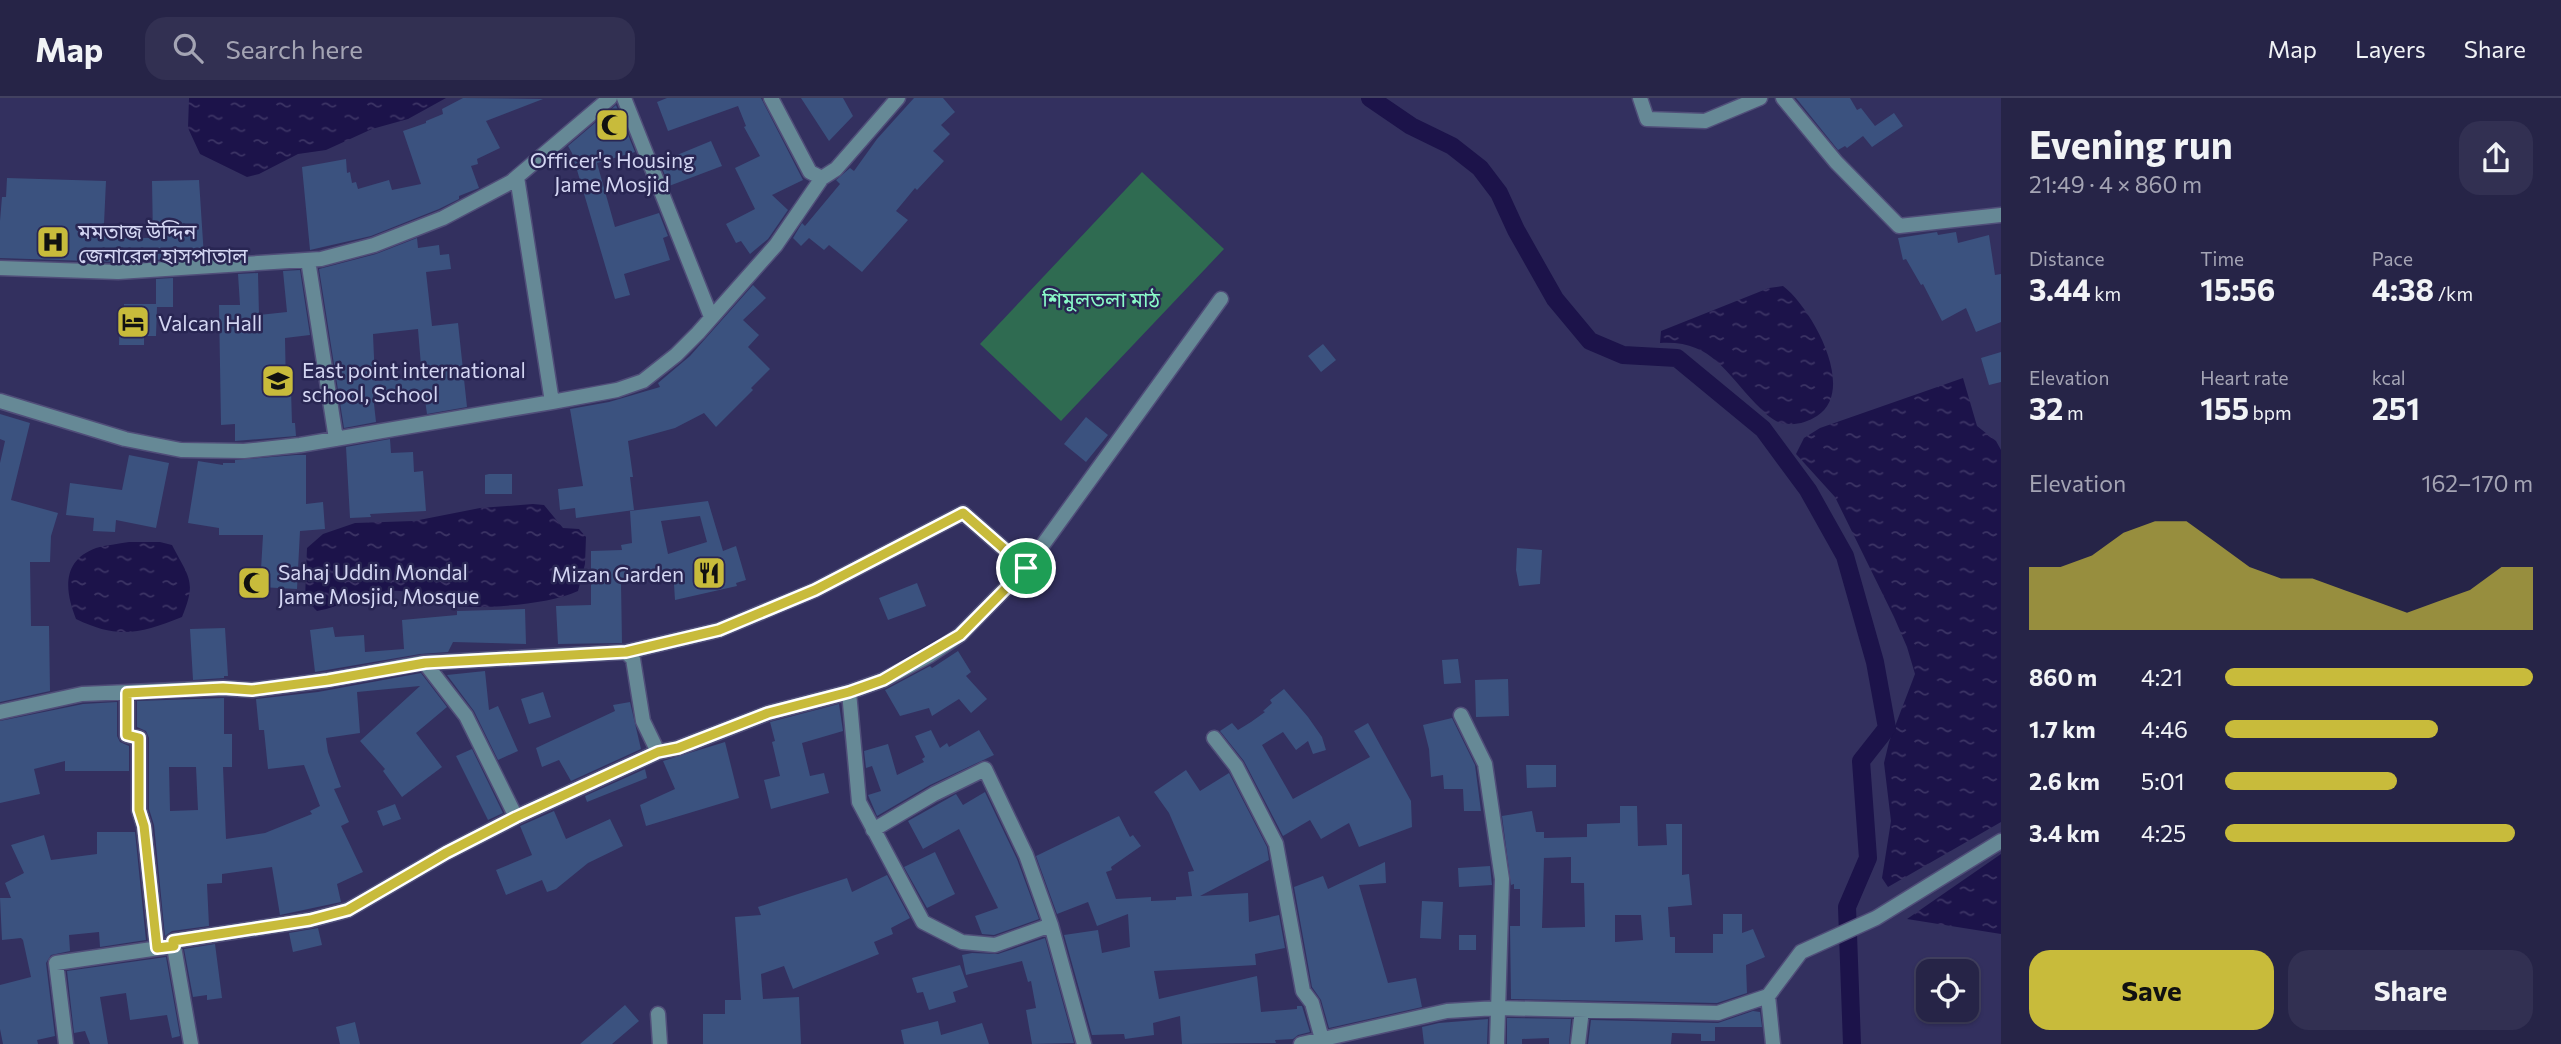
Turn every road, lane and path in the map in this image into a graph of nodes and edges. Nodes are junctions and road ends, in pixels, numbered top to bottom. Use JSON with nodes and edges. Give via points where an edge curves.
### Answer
{"nodes":[{"id":1,"x":610,"y":98,"type":"edge"},
{"id":2,"x":624,"y":98,"type":"edge"},
{"id":3,"x":771,"y":98,"type":"edge"},
{"id":4,"x":898,"y":98,"type":"edge"},
{"id":5,"x":1640,"y":98,"type":"edge"},
{"id":6,"x":1760,"y":98,"type":"edge"},
{"id":7,"x":1783,"y":98,"type":"edge"},
{"id":8,"x":517,"y":177,"type":"junction"},
{"id":9,"x":822,"y":178,"type":"junction"},
{"id":10,"x":2001,"y":215,"type":"edge"},
{"id":11,"x":308,"y":260,"type":"junction"},
{"id":12,"x":0,"y":268,"type":"edge"},
{"id":13,"x":1221,"y":299,"type":"dead end"},
{"id":14,"x":711,"y":317,"type":"junction"},
{"id":15,"x":0,"y":401,"type":"edge"},
{"id":16,"x":552,"y":402,"type":"junction"},
{"id":17,"x":336,"y":439,"type":"junction"},
{"id":18,"x":1026,"y":568,"type":"junction"},
{"id":19,"x":626,"y":652,"type":"junction"},
{"id":20,"x":425,"y":663,"type":"junction"},
{"id":21,"x":849,"y":692,"type":"junction"},
{"id":22,"x":127,"y":693,"type":"junction"},
{"id":23,"x":0,"y":712,"type":"edge"},
{"id":24,"x":1461,"y":715,"type":"dead end"},
{"id":25,"x":1214,"y":738,"type":"dead end"},
{"id":26,"x":658,"y":752,"type":"junction"},
{"id":27,"x":516,"y":817,"type":"junction"},
{"id":28,"x":873,"y":830,"type":"junction"},
{"id":29,"x":2001,"y":841,"type":"edge"},
{"id":30,"x":1051,"y":925,"type":"junction"},
{"id":31,"x":174,"y":946,"type":"junction"},
{"id":32,"x":157,"y":948,"type":"junction"},
{"id":33,"x":1768,"y":996,"type":"junction"},
{"id":34,"x":1497,"y":1007,"type":"junction"},
{"id":35,"x":1582,"y":1010,"type":"junction"},
{"id":36,"x":658,"y":1014,"type":"dead end"},
{"id":37,"x":1322,"y":1039,"type":"junction"},
{"id":38,"x":66,"y":1044,"type":"edge"},
{"id":39,"x":191,"y":1044,"type":"edge"},
{"id":40,"x":660,"y":1044,"type":"edge"},
{"id":41,"x":1084,"y":1044,"type":"edge"},
{"id":42,"x":1301,"y":1044,"type":"edge"},
{"id":43,"x":1497,"y":1044,"type":"edge"},
{"id":44,"x":1578,"y":1044,"type":"edge"},
{"id":45,"x":1773,"y":1044,"type":"edge"}],
"edges":[{"from":1,"to":8,"type":"street"},
{"from":2,"to":14,"type":"street"},
{"from":3,"to":9,"type":"street","via":[[810,172]]},
{"from":4,"to":9,"type":"street","via":[[836,169]]},
{"from":5,"to":6,"type":"street","via":[[1647,119],[1705,121]]},
{"from":7,"to":10,"type":"street","via":[[1836,162],[1899,226]]},
{"from":8,"to":11,"type":"street","via":[[443,218],[374,245]]},
{"from":8,"to":16,"type":"street"},
{"from":9,"to":14,"type":"street","via":[[776,244]]},
{"from":11,"to":12,"type":"street","via":[[118,272]]},
{"from":11,"to":17,"type":"street"},
{"from":13,"to":18,"type":"street"},
{"from":14,"to":16,"type":"street","via":[[676,355],[643,381]]},
{"from":15,"to":17,"type":"street","via":[[125,439],[181,450],[244,451]]},
{"from":16,"to":17,"type":"street"},
{"from":18,"to":19,"type":"street","via":[[963,513],[815,590],[731,625]]},
{"from":18,"to":21,"type":"street","via":[[960,635],[883,680]]},
{"from":19,"to":20,"type":"street"},
{"from":19,"to":26,"type":"street","via":[[633,659],[643,721]]},
{"from":20,"to":22,"type":"street","via":[[252,690]]},
{"from":20,"to":27,"type":"street","via":[[466,716]]},
{"from":21,"to":26,"type":"street","via":[[768,713]]},
{"from":21,"to":28,"type":"street","via":[[859,802]]},
{"from":22,"to":23,"type":"street","via":[[82,694]]},
{"from":22,"to":32,"type":"street","via":[[127,735],[139,738],[139,810]]},
{"from":24,"to":34,"type":"street","via":[[1485,764],[1502,879]]},
{"from":25,"to":37,"type":"street","via":[[1241,775],[1276,844],[1303,991],[1312,1003]]},
{"from":26,"to":27,"type":"street"},
{"from":27,"to":31,"type":"street","via":[[348,910],[173,941]]},
{"from":28,"to":30,"type":"street","via":[[923,922],[962,942],[995,945]]},
{"from":28,"to":30,"type":"street","via":[[985,769],[1027,855]]},
{"from":29,"to":33,"type":"street","via":[[1876,918],[1801,952]]},
{"from":30,"to":41,"type":"street"},
{"from":31,"to":32,"type":"street"},
{"from":31,"to":39,"type":"street"},
{"from":32,"to":38,"type":"street","via":[[56,963]]},
{"from":33,"to":35,"type":"street","via":[[1718,1013]]},
{"from":33,"to":45,"type":"street"},
{"from":34,"to":35,"type":"street"},
{"from":34,"to":37,"type":"street","via":[[1447,1011]]},
{"from":34,"to":43,"type":"street"},
{"from":35,"to":44,"type":"street"},
{"from":36,"to":40,"type":"street"},
{"from":37,"to":42,"type":"street"}]}
